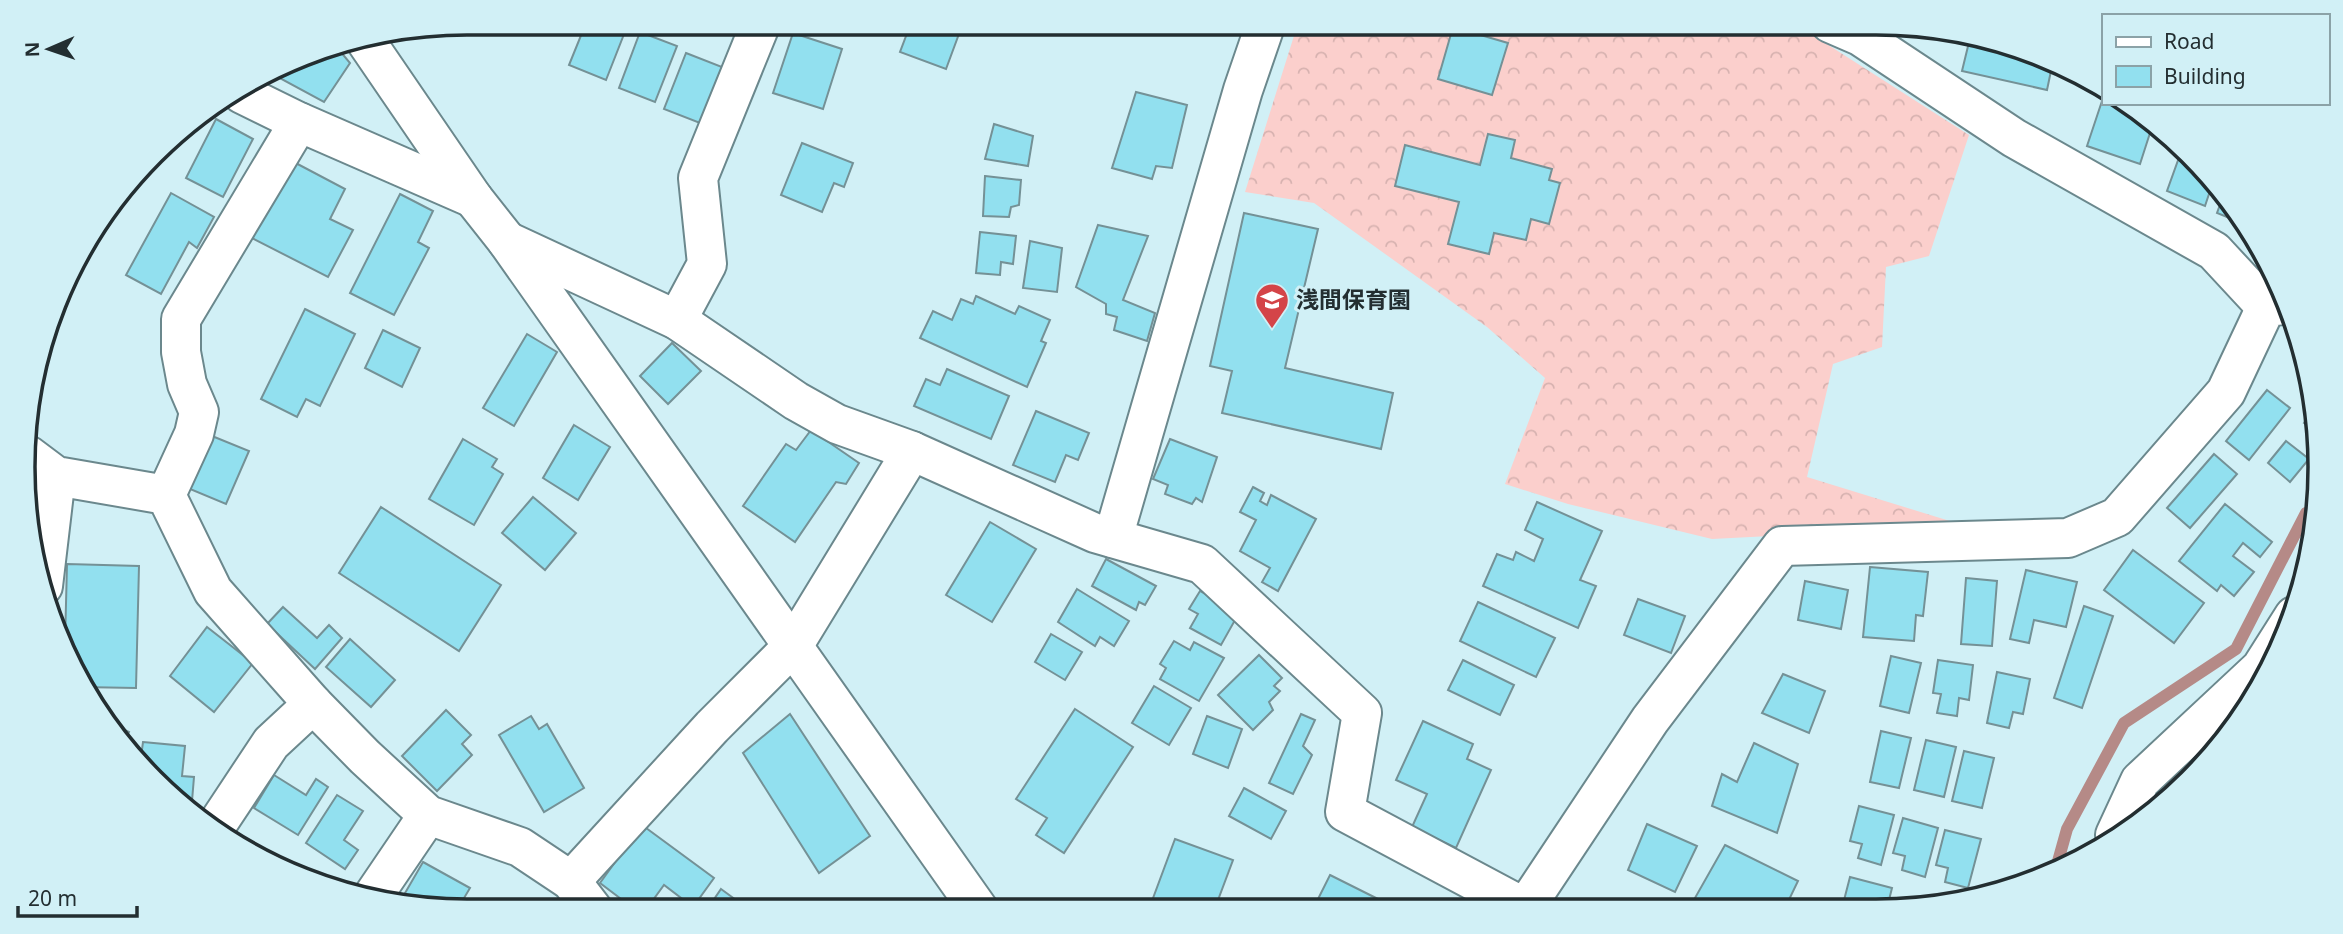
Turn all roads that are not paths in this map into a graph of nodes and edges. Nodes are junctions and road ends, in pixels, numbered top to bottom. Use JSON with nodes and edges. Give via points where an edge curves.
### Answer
{"nodes":[{"id":1,"x":756,"y":35,"type":"edge"},
{"id":2,"x":1262,"y":35,"type":"edge"},
{"id":3,"x":1858,"y":35,"type":"edge"},
{"id":4,"x":369,"y":46,"type":"edge"},
{"id":5,"x":246,"y":96,"type":"edge"},
{"id":6,"x":299,"y":122,"type":"junction"},
{"id":7,"x":473,"y":198,"type":"junction"},
{"id":8,"x":507,"y":241,"type":"junction"},
{"id":9,"x":2275,"y":306,"type":"edge"},
{"id":10,"x":677,"y":320,"type":"junction"},
{"id":11,"x":912,"y":451,"type":"junction"},
{"id":12,"x":42,"y":466,"type":"edge"},
{"id":13,"x":166,"y":495,"type":"junction"},
{"id":14,"x":1113,"y":538,"type":"junction"},
{"id":15,"x":43,"y":549,"type":"edge"},
{"id":16,"x":793,"y":646,"type":"junction"},
{"id":17,"x":2255,"y":674,"type":"edge"},
{"id":18,"x":313,"y":704,"type":"junction"},
{"id":19,"x":428,"y":815,"type":"junction"},
{"id":20,"x":219,"y":821,"type":"edge"},
{"id":21,"x":2121,"y":823,"type":"edge"},
{"id":22,"x":571,"y":881,"type":"junction"},
{"id":23,"x":377,"y":890,"type":"edge"},
{"id":24,"x":585,"y":899,"type":"edge"},
{"id":25,"x":971,"y":899,"type":"edge"},
{"id":26,"x":1508,"y":899,"type":"edge"},
{"id":27,"x":1531,"y":899,"type":"edge"}],
"edges":[{"from":1,"to":10,"type":"street","via":[[698,178],[707,264]]},
{"from":2,"to":14,"type":"street"},
{"from":3,"to":9,"type":"street","via":[[2014,138],[2214,251]]},
{"from":4,"to":7,"type":"street"},
{"from":5,"to":6,"type":"street"},
{"from":6,"to":7,"type":"street"},
{"from":6,"to":13,"type":"street","via":[[181,319],[187,384],[199,412]]},
{"from":7,"to":8,"type":"street"},
{"from":8,"to":10,"type":"street"},
{"from":8,"to":16,"type":"street"},
{"from":9,"to":27,"type":"street","via":[[2226,392],[2117,517],[2068,538],[1783,546],[1650,720]]},
{"from":10,"to":11,"type":"street","via":[[806,407],[837,424]]},
{"from":11,"to":14,"type":"street"},
{"from":11,"to":16,"type":"street"},
{"from":12,"to":13,"type":"street"},
{"from":12,"to":15,"type":"street"},
{"from":13,"to":18,"type":"street","via":[[213,591]]},
{"from":14,"to":26,"type":"street","via":[[1202,564],[1362,713],[1345,812]]},
{"from":16,"to":22,"type":"street"},
{"from":16,"to":25,"type":"street"},
{"from":17,"to":21,"type":"street","via":[[2140,781]]},
{"from":18,"to":19,"type":"street"},
{"from":18,"to":20,"type":"street","via":[[271,743]]},
{"from":19,"to":22,"type":"street","via":[[520,847]]},
{"from":19,"to":23,"type":"street"},
{"from":22,"to":24,"type":"street"}]}
